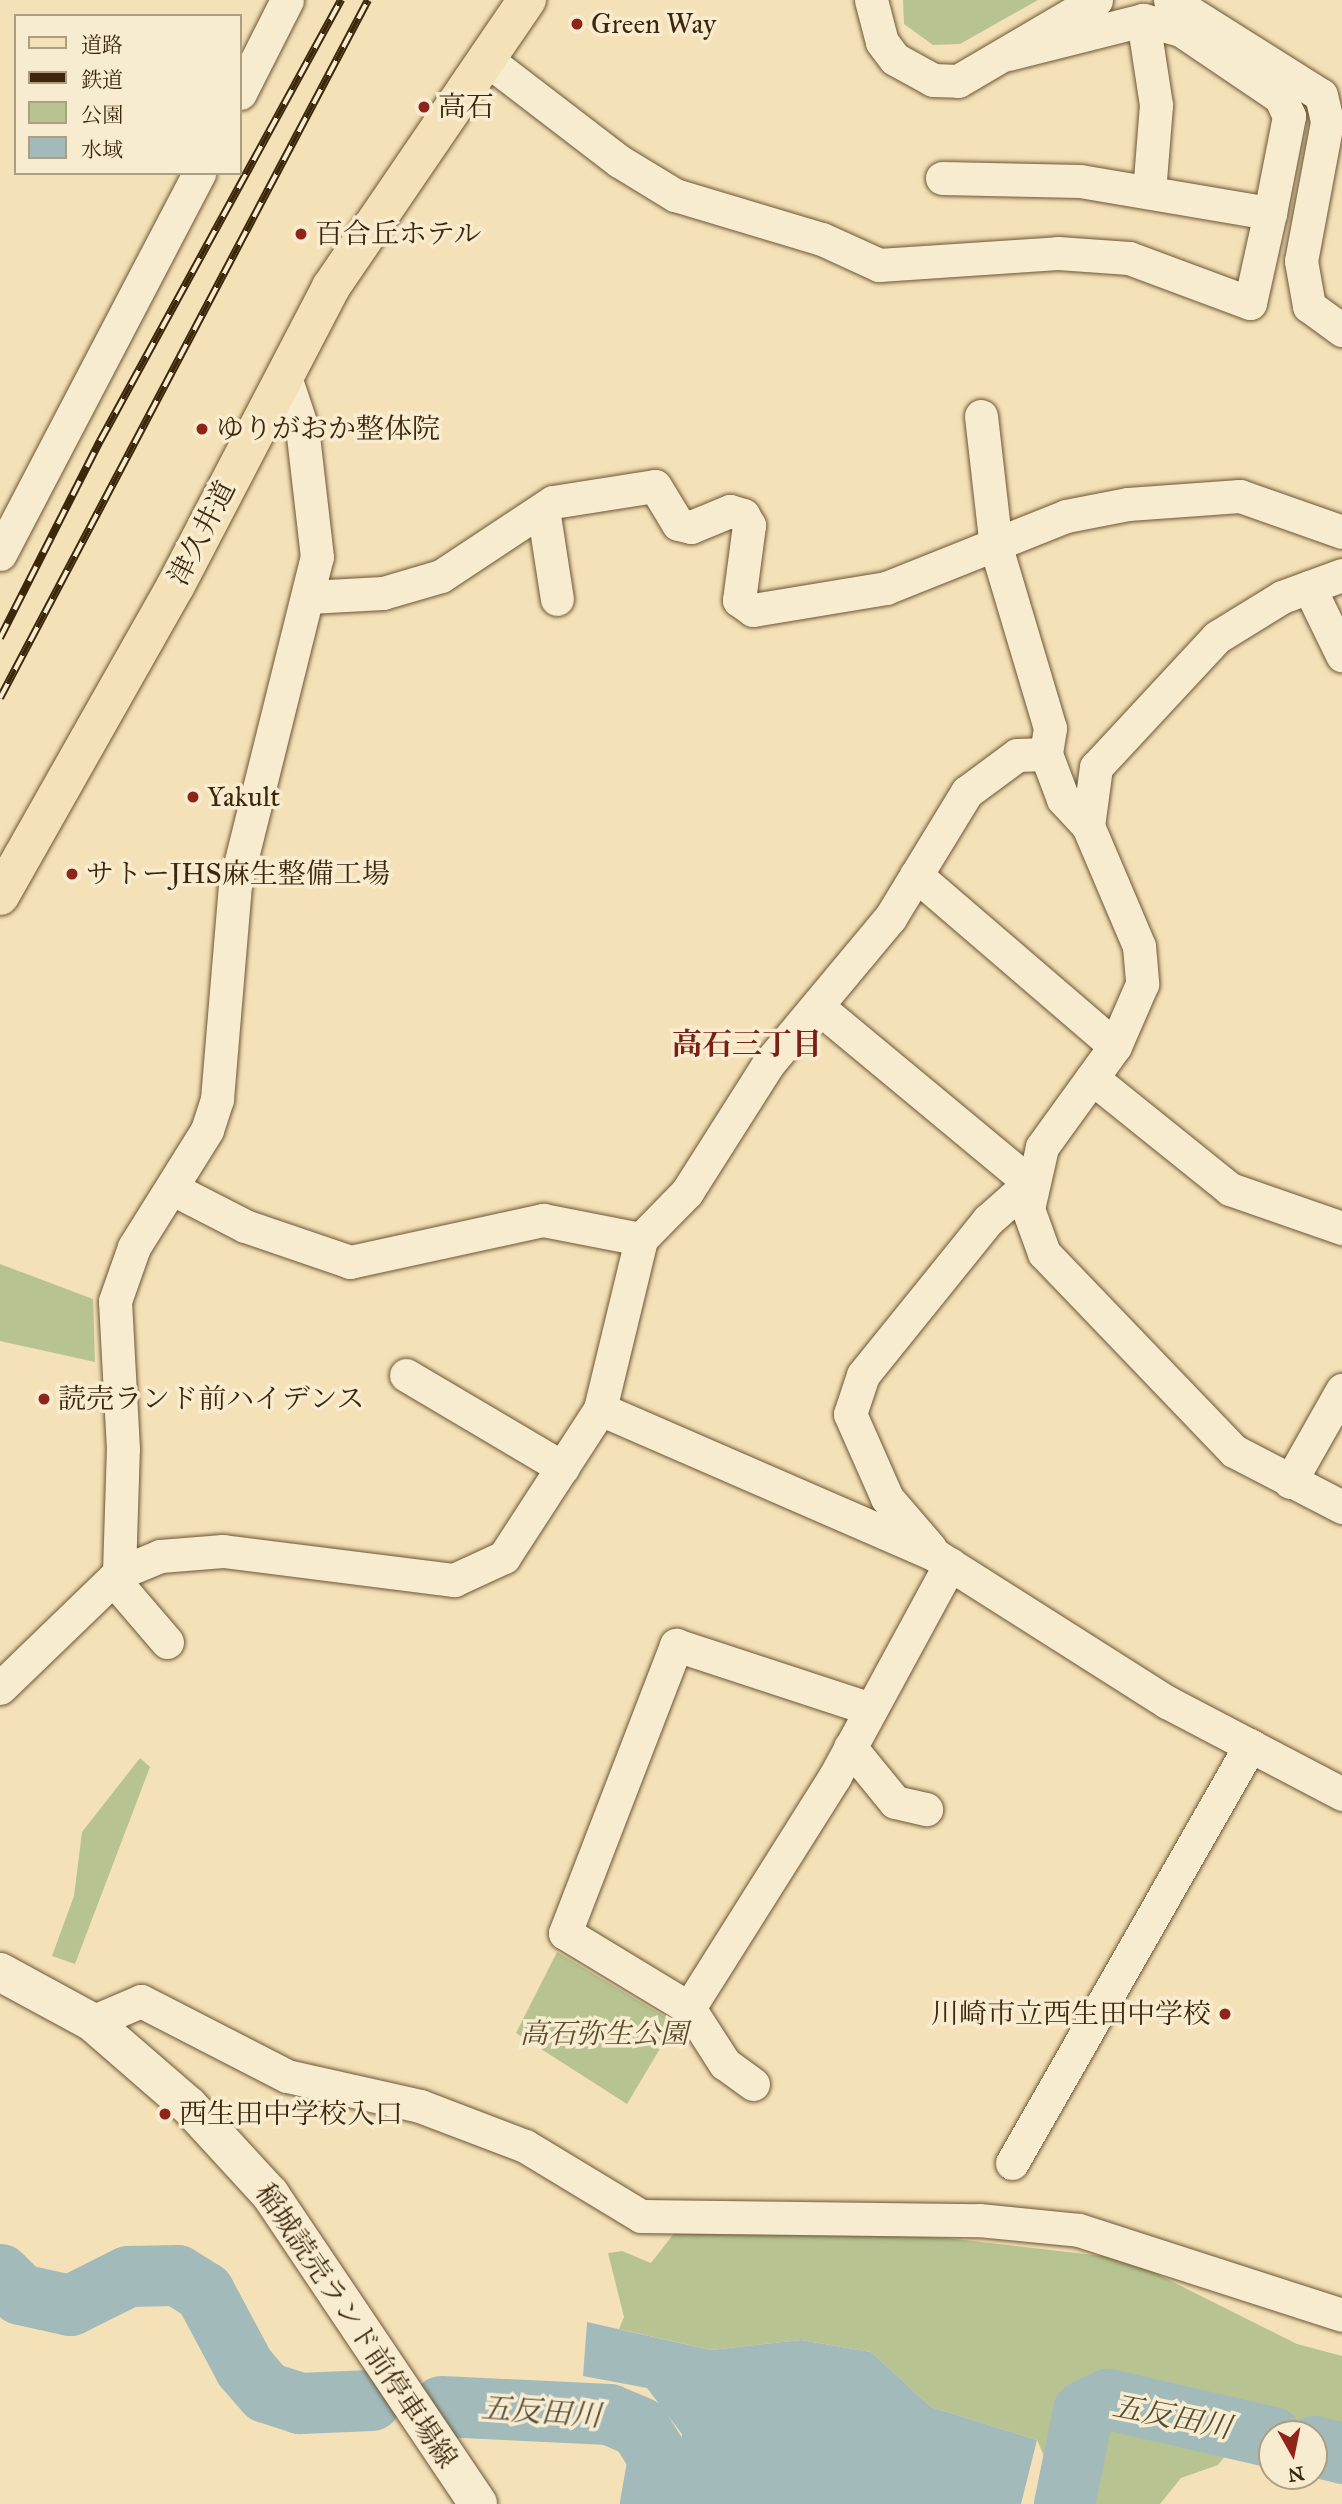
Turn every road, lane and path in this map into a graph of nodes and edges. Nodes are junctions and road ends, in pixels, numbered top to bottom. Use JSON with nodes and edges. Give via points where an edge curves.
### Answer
{"nodes":[{"id":1,"x":287,"y":0,"type":"edge"},
{"id":2,"x":527,"y":0,"type":"edge"},
{"id":3,"x":871,"y":0,"type":"edge"},
{"id":4,"x":1096,"y":0,"type":"edge"},
{"id":5,"x":1170,"y":0,"type":"edge"},
{"id":6,"x":1143,"y":20,"type":"junction"},
{"id":7,"x":1008,"y":54,"type":"junction"},
{"id":8,"x":486,"y":59,"type":"junction"},
{"id":9,"x":242,"y":89,"type":"edge"},
{"id":10,"x":198,"y":175,"type":"edge"},
{"id":11,"x":942,"y":178,"type":"dead end"},
{"id":12,"x":1149,"y":192,"type":"junction"},
{"id":13,"x":1270,"y":213,"type":"junction"},
{"id":14,"x":1342,"y":330,"type":"edge"},
{"id":15,"x":284,"y":374,"type":"junction"},
{"id":16,"x":981,"y":416,"type":"dead end"},
{"id":17,"x":542,"y":509,"type":"junction"},
{"id":18,"x":1342,"y":532,"type":"edge"},
{"id":19,"x":996,"y":547,"type":"junction"},
{"id":20,"x":0,"y":554,"type":"edge"},
{"id":21,"x":1342,"y":575,"type":"edge"},
{"id":22,"x":1309,"y":587,"type":"junction"},
{"id":23,"x":309,"y":597,"type":"junction"},
{"id":24,"x":557,"y":599,"type":"dead end"},
{"id":25,"x":1342,"y":655,"type":"edge"},
{"id":26,"x":1046,"y":754,"type":"junction"},
{"id":27,"x":1088,"y":826,"type":"junction"},
{"id":28,"x":916,"y":875,"type":"junction"},
{"id":29,"x":0,"y":896,"type":"edge"},
{"id":30,"x":818,"y":1007,"type":"junction"},
{"id":31,"x":1115,"y":1046,"type":"junction"},
{"id":32,"x":1092,"y":1078,"type":"junction"},
{"id":33,"x":1030,"y":1183,"type":"junction"},
{"id":34,"x":173,"y":1189,"type":"junction"},
{"id":35,"x":1342,"y":1228,"type":"edge"},
{"id":36,"x":641,"y":1238,"type":"junction"},
{"id":37,"x":406,"y":1375,"type":"dead end"},
{"id":38,"x":1342,"y":1390,"type":"edge"},
{"id":39,"x":600,"y":1409,"type":"junction"},
{"id":40,"x":564,"y":1468,"type":"junction"},
{"id":41,"x":1290,"y":1482,"type":"junction"},
{"id":42,"x":1342,"y":1507,"type":"edge"},
{"id":43,"x":942,"y":1559,"type":"junction"},
{"id":44,"x":116,"y":1576,"type":"junction"},
{"id":45,"x":167,"y":1642,"type":"dead end"},
{"id":46,"x":0,"y":1688,"type":"edge"},
{"id":47,"x":871,"y":1709,"type":"junction"},
{"id":48,"x":1250,"y":1745,"type":"junction"},
{"id":49,"x":850,"y":1747,"type":"junction"},
{"id":50,"x":1342,"y":1794,"type":"edge"},
{"id":51,"x":926,"y":1809,"type":"dead end"},
{"id":52,"x":0,"y":1972,"type":"edge"},
{"id":53,"x":689,"y":2008,"type":"junction"},
{"id":54,"x":92,"y":2022,"type":"junction"},
{"id":55,"x":753,"y":2084,"type":"dead end"},
{"id":56,"x":1012,"y":2163,"type":"dead end"},
{"id":57,"x":1342,"y":2315,"type":"edge"},
{"id":58,"x":478,"y":2504,"type":"edge"}],
"edges":[{"from":1,"to":9,"type":"street"},
{"from":2,"to":8,"type":"main road","name":"津久井道"},
{"from":3,"to":7,"type":"street","via":[[882,43],[911,72],[958,81]]},
{"from":4,"to":7,"type":"street"},
{"from":5,"to":14,"type":"street","via":[[1321,95],[1327,122],[1301,261],[1309,306]]},
{"from":6,"to":7,"type":"street"},
{"from":6,"to":12,"type":"street","via":[[1156,105]]},
{"from":6,"to":13,"type":"street","via":[[1181,30],[1280,97],[1289,116]]},
{"from":8,"to":13,"type":"street","via":[[619,161],[675,195],[822,239],[879,265],[1058,253],[1129,258],[1250,303]]},
{"from":8,"to":15,"type":"main road","name":"津久井道","via":[[331,287]]},
{"from":10,"to":20,"type":"street"},
{"from":11,"to":12,"type":"street","via":[[1080,181]]},
{"from":12,"to":13,"type":"street"},
{"from":15,"to":23,"type":"street","via":[[302,428],[314,499],[317,558]]},
{"from":15,"to":29,"type":"main road","name":"津久井道","via":[[176,585]]},
{"from":16,"to":19,"type":"street"},
{"from":17,"to":19,"type":"street","via":[[654,486],[678,524],[691,527],[730,511],[743,515],[749,525],[739,600],[752,610],[886,589]]},
{"from":17,"to":23,"type":"street","via":[[472,561],[441,576],[383,593]]},
{"from":17,"to":24,"type":"street"},
{"from":18,"to":19,"type":"street","via":[[1240,496],[1174,498],[1066,516]]},
{"from":19,"to":26,"type":"street","via":[[1050,728]]},
{"from":21,"to":22,"type":"street"},
{"from":22,"to":25,"type":"street"},
{"from":22,"to":27,"type":"street","via":[[1217,637],[1096,767]]},
{"from":23,"to":34,"type":"street","via":[[235,886],[217,1099]]},
{"from":26,"to":27,"type":"street","via":[[1063,799]]},
{"from":26,"to":28,"type":"street","via":[[1017,755],[967,792]]},
{"from":27,"to":31,"type":"street","via":[[1143,970]]},
{"from":28,"to":30,"type":"street"},
{"from":28,"to":31,"type":"street"},
{"from":30,"to":33,"type":"street"},
{"from":30,"to":36,"type":"street","via":[[769,1063],[687,1192]]},
{"from":31,"to":32,"type":"street"},
{"from":32,"to":33,"type":"street","via":[[1042,1147]]},
{"from":32,"to":35,"type":"street","via":[[1230,1189]]},
{"from":33,"to":41,"type":"street","via":[[1028,1209],[1044,1253],[1234,1451]]},
{"from":33,"to":43,"type":"street","via":[[988,1220],[863,1375],[850,1414],[887,1498]]},
{"from":34,"to":36,"type":"street","via":[[245,1226],[350,1262],[543,1220]]},
{"from":34,"to":44,"type":"street","via":[[134,1247],[115,1301],[123,1449]]},
{"from":36,"to":39,"type":"street"},
{"from":37,"to":40,"type":"street"},
{"from":38,"to":41,"type":"street"},
{"from":39,"to":40,"type":"street"},
{"from":39,"to":43,"type":"street"},
{"from":40,"to":44,"type":"street","via":[[504,1557],[454,1580],[223,1551],[160,1556]]},
{"from":41,"to":42,"type":"street"},
{"from":43,"to":47,"type":"street"},
{"from":43,"to":48,"type":"street","via":[[1167,1702]]},
{"from":44,"to":45,"type":"street"},
{"from":44,"to":46,"type":"street"},
{"from":47,"to":49,"type":"street"},
{"from":47,"to":53,"type":"street","via":[[677,1645],[565,1933]]},
{"from":48,"to":50,"type":"street"},
{"from":48,"to":56,"type":"street"},
{"from":49,"to":51,"type":"street","via":[[895,1802]]},
{"from":49,"to":53,"type":"street"},
{"from":52,"to":54,"type":"main road","name":"稲城読売ランド前停車場線"},
{"from":53,"to":55,"type":"street","via":[[725,2064]]},
{"from":54,"to":57,"type":"street","via":[[141,2001],[287,2076],[420,2106],[525,2146],[641,2216],[979,2220],[1079,2230]]},
{"from":54,"to":58,"type":"main road","name":"稲城読売ランド前停車場線","via":[[188,2106],[270,2194]]}]}
